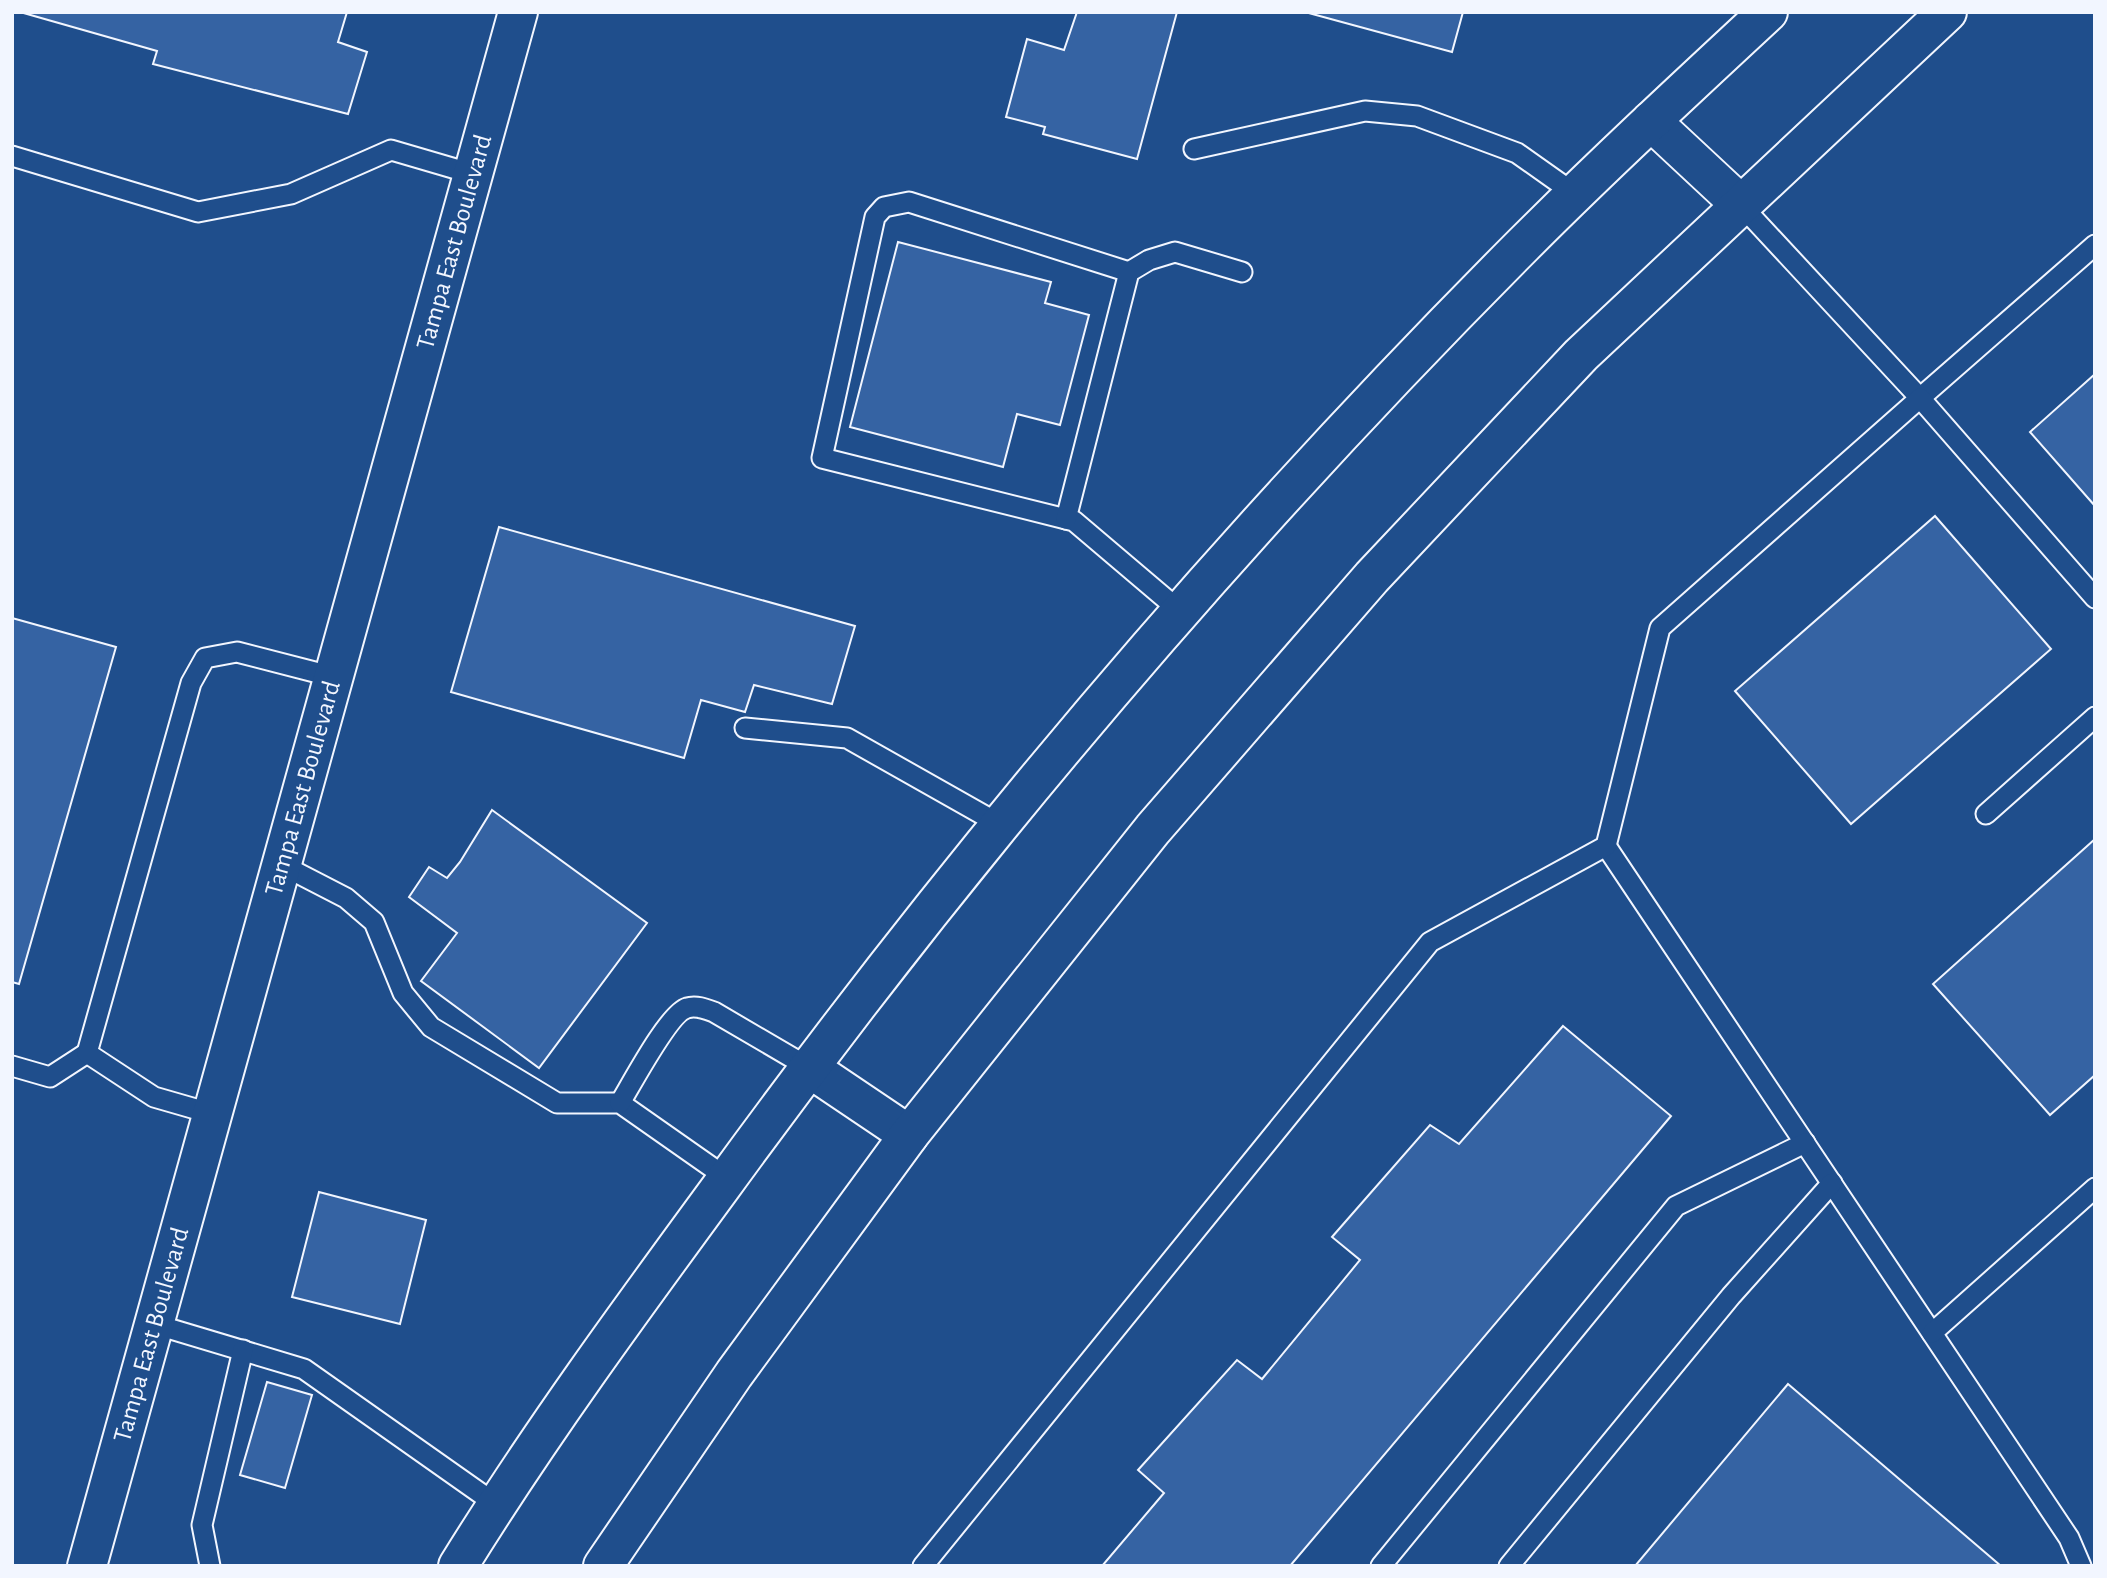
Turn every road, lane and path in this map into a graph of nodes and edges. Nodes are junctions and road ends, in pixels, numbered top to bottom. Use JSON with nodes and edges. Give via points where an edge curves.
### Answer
{"nodes":[{"id":1,"x":518,"y":12,"type":"edge"},
{"id":2,"x":1947,"y":12,"type":"edge"},
{"id":3,"x":1762,"y":14,"type":"edge"},
{"id":4,"x":1651,"y":121,"type":"junction"},
{"id":5,"x":1195,"y":149,"type":"dead end"},
{"id":6,"x":12,"y":156,"type":"edge"},
{"id":7,"x":473,"y":174,"type":"junction"},
{"id":8,"x":1575,"y":194,"type":"junction"},
{"id":9,"x":1740,"y":204,"type":"junction"},
{"id":10,"x":2095,"y":245,"type":"edge"},
{"id":11,"x":1129,"y":272,"type":"junction"},
{"id":12,"x":1242,"y":272,"type":"dead end"},
{"id":13,"x":1920,"y":397,"type":"junction"},
{"id":14,"x":1066,"y":519,"type":"junction"},
{"id":15,"x":2095,"y":598,"type":"edge"},
{"id":16,"x":1180,"y":611,"type":"junction"},
{"id":17,"x":334,"y":677,"type":"junction"},
{"id":18,"x":2095,"y":717,"type":"edge"},
{"id":19,"x":745,"y":728,"type":"dead end"},
{"id":20,"x":1986,"y":814,"type":"dead end"},
{"id":21,"x":1001,"y":825,"type":"junction"},
{"id":22,"x":1606,"y":846,"type":"junction"},
{"id":23,"x":282,"y":864,"type":"junction"},
{"id":24,"x":87,"y":1053,"type":"junction"},
{"id":25,"x":12,"y":1066,"type":"edge"},
{"id":26,"x":808,"y":1067,"type":"junction"},
{"id":27,"x":620,"y":1103,"type":"junction"},
{"id":28,"x":212,"y":1114,"type":"junction"},
{"id":29,"x":909,"y":1135,"type":"junction"},
{"id":30,"x":1805,"y":1143,"type":"junction"},
{"id":31,"x":727,"y":1178,"type":"junction"},
{"id":32,"x":1832,"y":1184,"type":"junction"},
{"id":33,"x":2095,"y":1188,"type":"edge"},
{"id":34,"x":155,"y":1324,"type":"junction"},
{"id":35,"x":1931,"y":1333,"type":"junction"},
{"id":36,"x":243,"y":1350,"type":"junction"},
{"id":37,"x":497,"y":1505,"type":"junction"},
{"id":38,"x":87,"y":1566,"type":"edge"},
{"id":39,"x":211,"y":1566,"type":"edge"},
{"id":40,"x":458,"y":1566,"type":"edge"},
{"id":41,"x":603,"y":1566,"type":"edge"},
{"id":42,"x":923,"y":1566,"type":"edge"},
{"id":43,"x":1381,"y":1566,"type":"edge"},
{"id":44,"x":1508,"y":1566,"type":"edge"},
{"id":45,"x":2081,"y":1566,"type":"edge"}],
"edges":[{"from":1,"to":7,"type":"main road","name":"Tampa East Boulevard"},
{"from":2,"to":9,"type":"main road"},
{"from":3,"to":4,"type":"main road"},
{"from":4,"to":8,"type":"main road"},
{"from":4,"to":9,"type":"main road"},
{"from":5,"to":8,"type":"lane","via":[[1365,111],[1417,116],[1517,153]]},
{"from":6,"to":7,"type":"lane","via":[[198,212],[291,194],[391,150]]},
{"from":7,"to":17,"type":"main road","name":"Tampa East Boulevard"},
{"from":8,"to":16,"type":"main road","via":[[1377,397]]},
{"from":9,"to":13,"type":"lane"},
{"from":9,"to":29,"type":"main road","via":[[1581,355],[1372,578],[1153,829]]},
{"from":10,"to":13,"type":"lane"},
{"from":11,"to":12,"type":"lane","via":[[1175,252]]},
{"from":11,"to":14,"type":"lane"},
{"from":11,"to":14,"type":"lane","via":[[909,202],[884,207],[875,216],[822,458]]},
{"from":13,"to":15,"type":"lane"},
{"from":13,"to":22,"type":"lane","via":[[1660,628]]},
{"from":14,"to":16,"type":"lane","via":[[1074,520]]},
{"from":16,"to":21,"type":"main road"},
{"from":17,"to":23,"type":"main road","name":"Tampa East Boulevard"},
{"from":17,"to":24,"type":"lane","via":[[237,652],[205,658],[191,683]]},
{"from":18,"to":20,"type":"lane"},
{"from":19,"to":21,"type":"lane","via":[[847,738]]},
{"from":21,"to":26,"type":"main road"},
{"from":22,"to":30,"type":"lane"},
{"from":22,"to":42,"type":"lane","via":[[1430,942]]},
{"from":23,"to":27,"type":"lane","via":[[346,898],[374,922],[403,993],[431,1027],[557,1103]]},
{"from":23,"to":28,"type":"main road","name":"Tampa East Boulevard"},
{"from":24,"to":25,"type":"lane","via":[[50,1077]]},
{"from":24,"to":28,"type":"lane","via":[[154,1097]]},
{"from":26,"to":27,"type":"lane","via":[[714,1012],[685,1008],[670,1021]]},
{"from":26,"to":29,"type":"main road"},
{"from":26,"to":31,"type":"main road"},
{"from":27,"to":31,"type":"lane"},
{"from":28,"to":34,"type":"main road","name":"Tampa East Boulevard"},
{"from":29,"to":41,"type":"main road","via":[[734,1374]]},
{"from":30,"to":32,"type":"lane"},
{"from":30,"to":43,"type":"lane","via":[[1676,1206]]},
{"from":31,"to":37,"type":"main road"},
{"from":32,"to":35,"type":"lane"},
{"from":32,"to":44,"type":"lane","via":[[1731,1296]]},
{"from":33,"to":35,"type":"lane"},
{"from":34,"to":36,"type":"lane"},
{"from":34,"to":38,"type":"main road","name":"Tampa East Boulevard"},
{"from":35,"to":45,"type":"lane","via":[[2068,1538]]},
{"from":36,"to":37,"type":"lane","via":[[304,1369]]},
{"from":36,"to":39,"type":"lane","via":[[202,1525]]},
{"from":37,"to":40,"type":"main road"}]}
